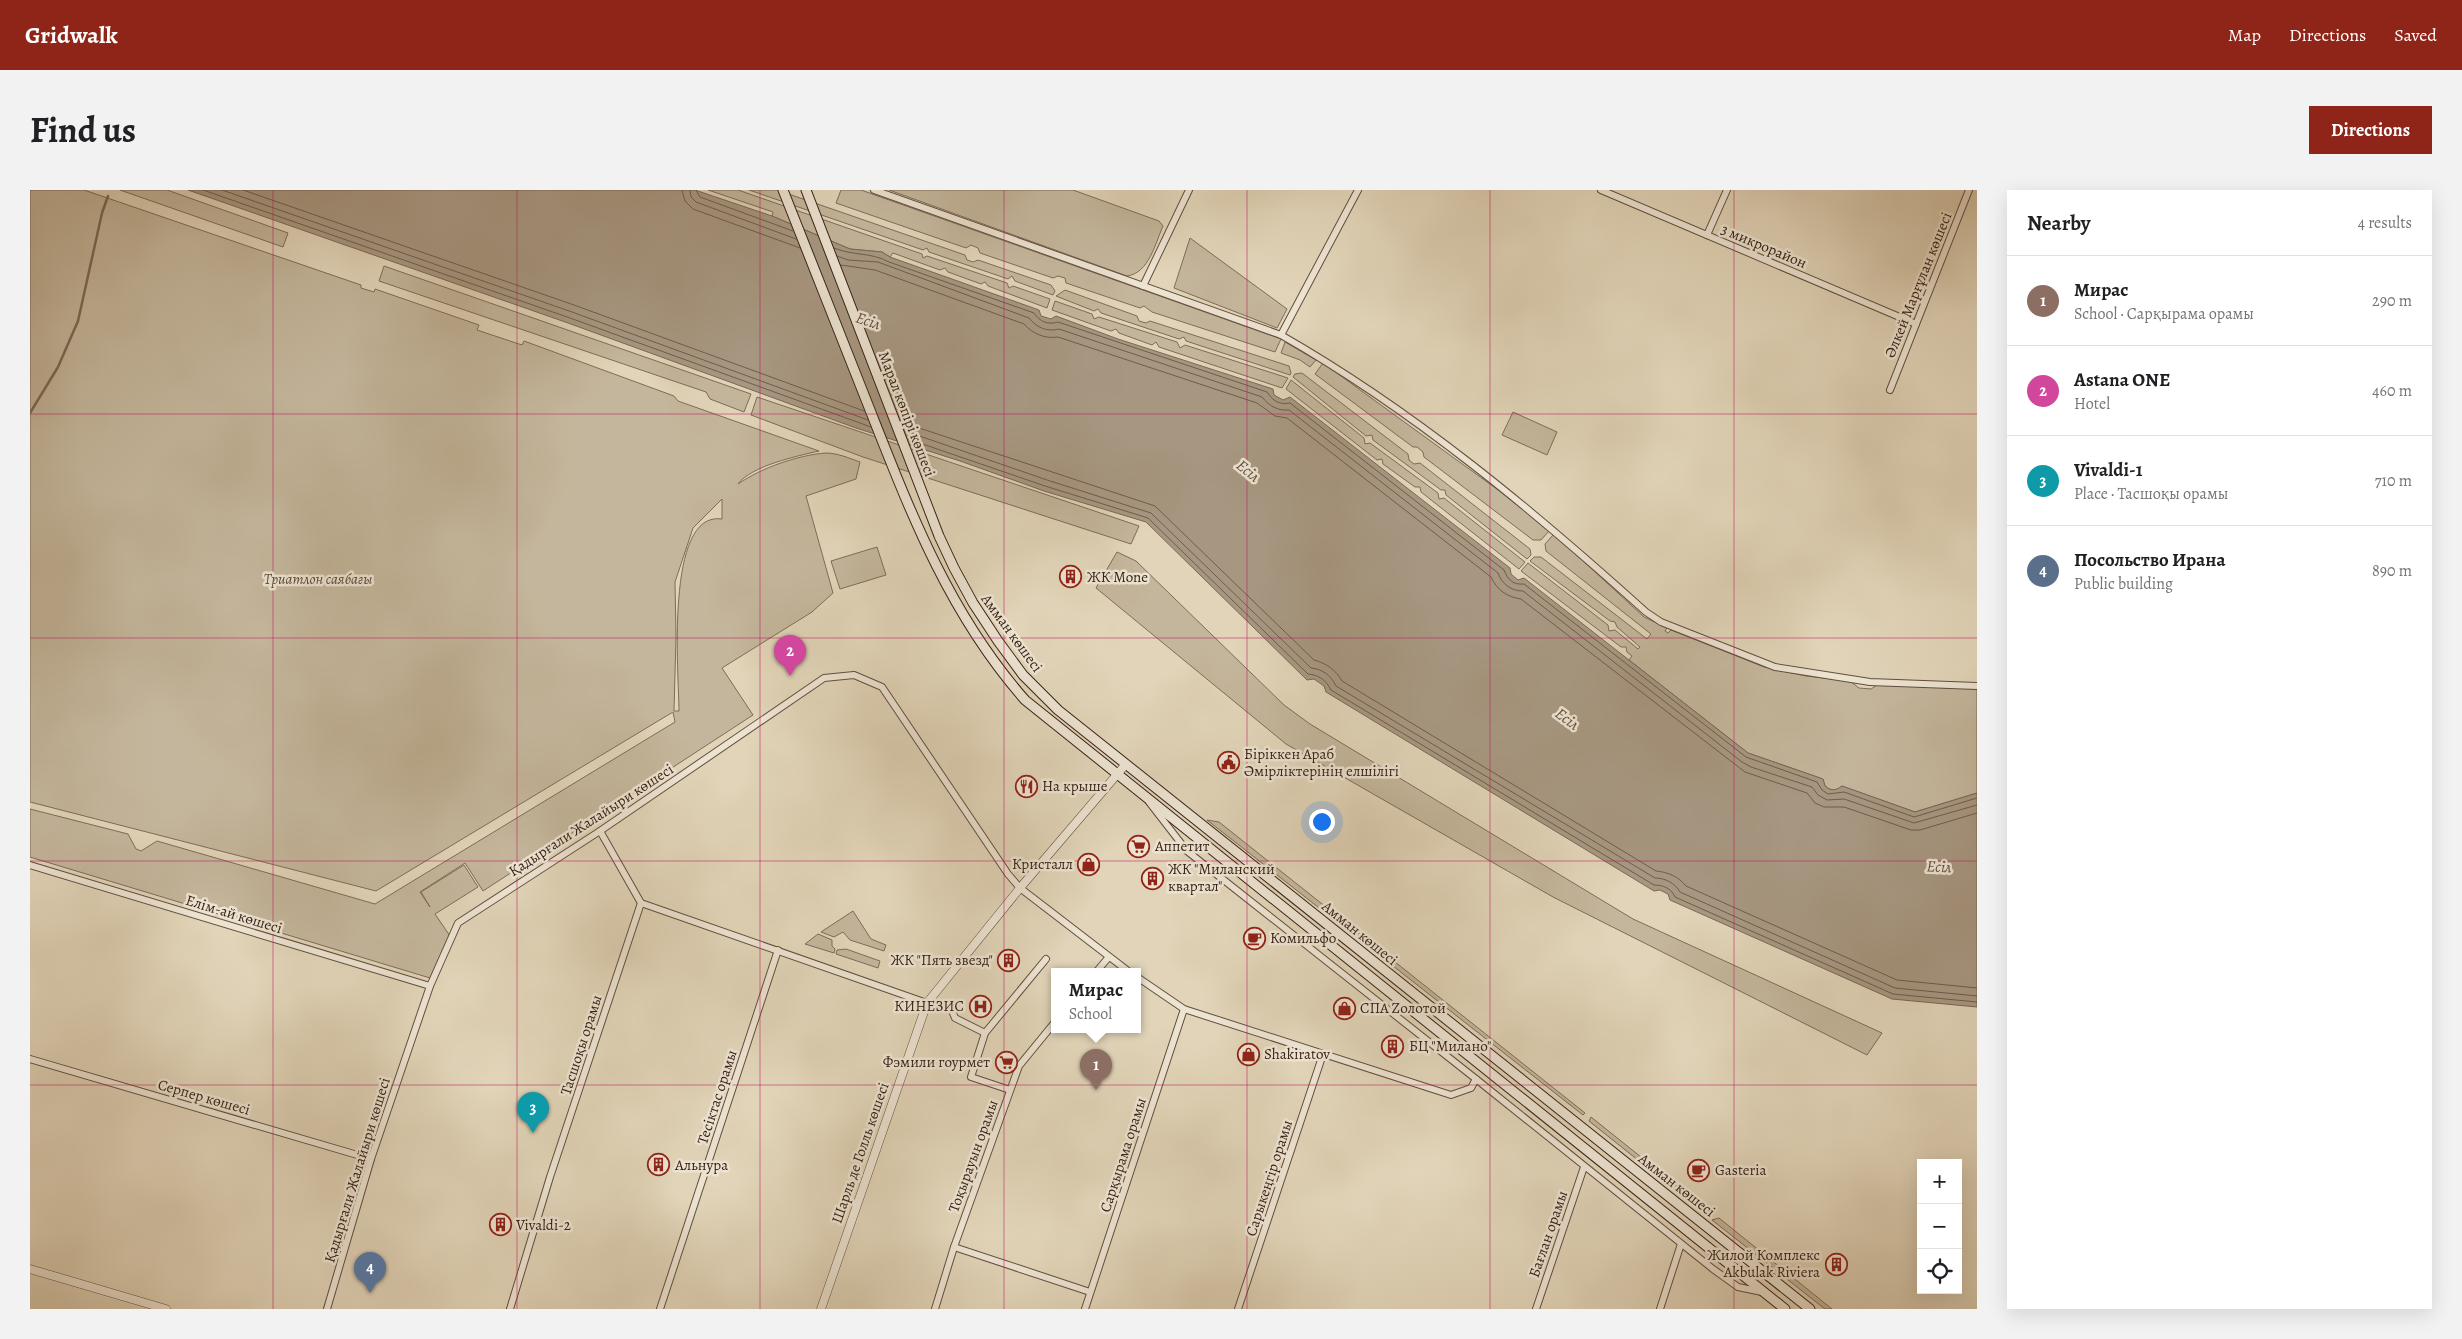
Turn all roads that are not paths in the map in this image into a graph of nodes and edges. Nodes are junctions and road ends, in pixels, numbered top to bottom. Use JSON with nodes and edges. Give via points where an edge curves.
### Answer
{"nodes":[{"id":1,"x":783,"y":190,"type":"edge"},
{"id":2,"x":806,"y":190,"type":"edge"},
{"id":3,"x":874,"y":190,"type":"edge"},
{"id":4,"x":1189,"y":190,"type":"edge"},
{"id":5,"x":1358,"y":190,"type":"edge"},
{"id":6,"x":1601,"y":190,"type":"edge"},
{"id":7,"x":1728,"y":190,"type":"edge"},
{"id":8,"x":1969,"y":190,"type":"edge"},
{"id":9,"x":1707,"y":235,"type":"junction"},
{"id":10,"x":1143,"y":286,"type":"junction"},
{"id":11,"x":1916,"y":324,"type":"junction"},
{"id":12,"x":1281,"y":335,"type":"junction"},
{"id":13,"x":1890,"y":390,"type":"dead end"},
{"id":14,"x":940,"y":536,"type":"joint"},
{"id":15,"x":1977,"y":686,"type":"edge"},
{"id":16,"x":1126,"y":764,"type":"junction"},
{"id":17,"x":1116,"y":775,"type":"junction"},
{"id":18,"x":1145,"y":797,"type":"junction"},
{"id":19,"x":600,"y":830,"type":"junction"},
{"id":20,"x":30,"y":865,"type":"edge"},
{"id":21,"x":1020,"y":888,"type":"junction"},
{"id":22,"x":641,"y":903,"type":"junction"},
{"id":23,"x":778,"y":950,"type":"junction"},
{"id":24,"x":1108,"y":958,"type":"junction"},
{"id":25,"x":1046,"y":959,"type":"dead end"},
{"id":26,"x":1100,"y":968,"type":"edge"},
{"id":27,"x":1123,"y":968,"type":"edge"},
{"id":28,"x":1141,"y":980,"type":"edge"},
{"id":29,"x":430,"y":986,"type":"junction"},
{"id":30,"x":927,"y":1003,"type":"junction"},
{"id":31,"x":1184,"y":1009,"type":"junction"},
{"id":32,"x":1051,"y":1027,"type":"edge"},
{"id":33,"x":985,"y":1033,"type":"junction"},
{"id":34,"x":1323,"y":1054,"type":"junction"},
{"id":35,"x":30,"y":1059,"type":"edge"},
{"id":36,"x":1476,"y":1079,"type":"junction"},
{"id":37,"x":1010,"y":1090,"type":"junction"},
{"id":38,"x":371,"y":1159,"type":"junction"},
{"id":39,"x":1584,"y":1167,"type":"junction"},
{"id":40,"x":1681,"y":1244,"type":"junction"},
{"id":41,"x":954,"y":1247,"type":"junction"},
{"id":42,"x":30,"y":1269,"type":"edge"},
{"id":43,"x":1090,"y":1292,"type":"junction"},
{"id":44,"x":1762,"y":1292,"type":"junction"},
{"id":45,"x":166,"y":1309,"type":"edge"},
{"id":46,"x":327,"y":1309,"type":"edge"},
{"id":47,"x":510,"y":1309,"type":"edge"},
{"id":48,"x":660,"y":1309,"type":"edge"},
{"id":49,"x":821,"y":1309,"type":"edge"},
{"id":50,"x":935,"y":1309,"type":"edge"},
{"id":51,"x":1084,"y":1309,"type":"edge"},
{"id":52,"x":1238,"y":1309,"type":"edge"},
{"id":53,"x":1536,"y":1309,"type":"edge"},
{"id":54,"x":1660,"y":1309,"type":"edge"},
{"id":55,"x":1785,"y":1309,"type":"edge"},
{"id":56,"x":1810,"y":1309,"type":"edge"}],
"edges":[{"from":1,"to":17,"type":"main road","name":"Амман көшесі","via":[[916,527],[961,614],[1000,672],[1026,700]]},
{"from":2,"to":14,"type":"main road","name":"Марал көпірі көшесі"},
{"from":3,"to":10,"type":"street"},
{"from":4,"to":10,"type":"street"},
{"from":5,"to":12,"type":"street"},
{"from":6,"to":9,"type":"street","name":"3 микрорайон"},
{"from":7,"to":9,"type":"street"},
{"from":8,"to":11,"type":"street","name":"Әлкей Марғұлан көшесі"},
{"from":9,"to":11,"type":"street","name":"3 микрорайон"},
{"from":10,"to":12,"type":"street"},
{"from":11,"to":13,"type":"street","name":"Әлкей Марғұлан көшесі"},
{"from":12,"to":15,"type":"street","via":[[1341,370],[1451,449],[1554,530],[1661,622],[1775,667],[1870,682]]},
{"from":14,"to":16,"type":"main road","name":"Амман көшесі","via":[[973,603],[1023,675],[1058,710]]},
{"from":16,"to":17,"type":"street","name":"Шарль де Голль көшесі"},
{"from":16,"to":56,"type":"main road","name":"Амман көшесі"},
{"from":17,"to":18,"type":"main road","name":"Амман көшесі"},
{"from":17,"to":21,"type":"street","name":"Шарль де Голль көшесі"},
{"from":18,"to":36,"type":"street","name":"Амман көшесі","via":[[1187,851]]},
{"from":18,"to":44,"type":"main road","name":"Амман көшесі"},
{"from":19,"to":21,"type":"street","name":"Қадырғали Жалайыри көшесі","via":[[824,678],[854,675],[882,687]]},
{"from":19,"to":22,"type":"street"},
{"from":19,"to":29,"type":"street","name":"Қадырғали Жалайыри көшесі","via":[[458,922]]},
{"from":20,"to":29,"type":"street","name":"Елім-ай көшесі"},
{"from":21,"to":24,"type":"street","name":"Қадырғали Жалайыри көшесі"},
{"from":21,"to":30,"type":"street","name":"Шарль де Голль көшесі"},
{"from":22,"to":23,"type":"street"},
{"from":22,"to":47,"type":"street","name":"Тасшоқы орамы"},
{"from":23,"to":30,"type":"street"},
{"from":23,"to":48,"type":"street","name":"Тесіктас орамы"},
{"from":24,"to":26,"type":"street"},
{"from":24,"to":27,"type":"street","name":"Қадырғали Жалайыри көшесі"},
{"from":25,"to":33,"type":"street"},
{"from":28,"to":31,"type":"street"},
{"from":29,"to":38,"type":"street","name":"Қадырғали Жалайыри көшесі"},
{"from":30,"to":33,"type":"street","via":[[950,1006],[955,1018]]},
{"from":30,"to":49,"type":"street","name":"Шарль де Голль көшесі"},
{"from":31,"to":34,"type":"street"},
{"from":31,"to":43,"type":"street","name":"Сарқырама орамы"},
{"from":32,"to":37,"type":"street","name":"Тоқырауын орамы","via":[[1019,1066]]},
{"from":33,"to":37,"type":"street","via":[[971,1077]]},
{"from":34,"to":36,"type":"street","via":[[1451,1095],[1471,1088]]},
{"from":34,"to":52,"type":"street","name":"Сарыкеңгір орамы"},
{"from":35,"to":38,"type":"street","name":"Серпер көшесі"},
{"from":36,"to":39,"type":"street","name":"Амман көшесі"},
{"from":37,"to":41,"type":"street","name":"Тоқырауын орамы"},
{"from":38,"to":46,"type":"street","name":"Қадырғали Жалайыри көшесі"},
{"from":39,"to":40,"type":"street","name":"Амман көшесі"},
{"from":39,"to":53,"type":"street","name":"Бағлан орамы"},
{"from":40,"to":44,"type":"street","name":"Амман көшесі","via":[[1738,1287]]},
{"from":40,"to":54,"type":"street"},
{"from":41,"to":43,"type":"street"},
{"from":41,"to":50,"type":"street","name":"Тоқырауын орамы"},
{"from":42,"to":45,"type":"street"},
{"from":43,"to":51,"type":"street","name":"Сарқырама орамы"},
{"from":44,"to":55,"type":"main road","name":"Амман көшесі"}]}
